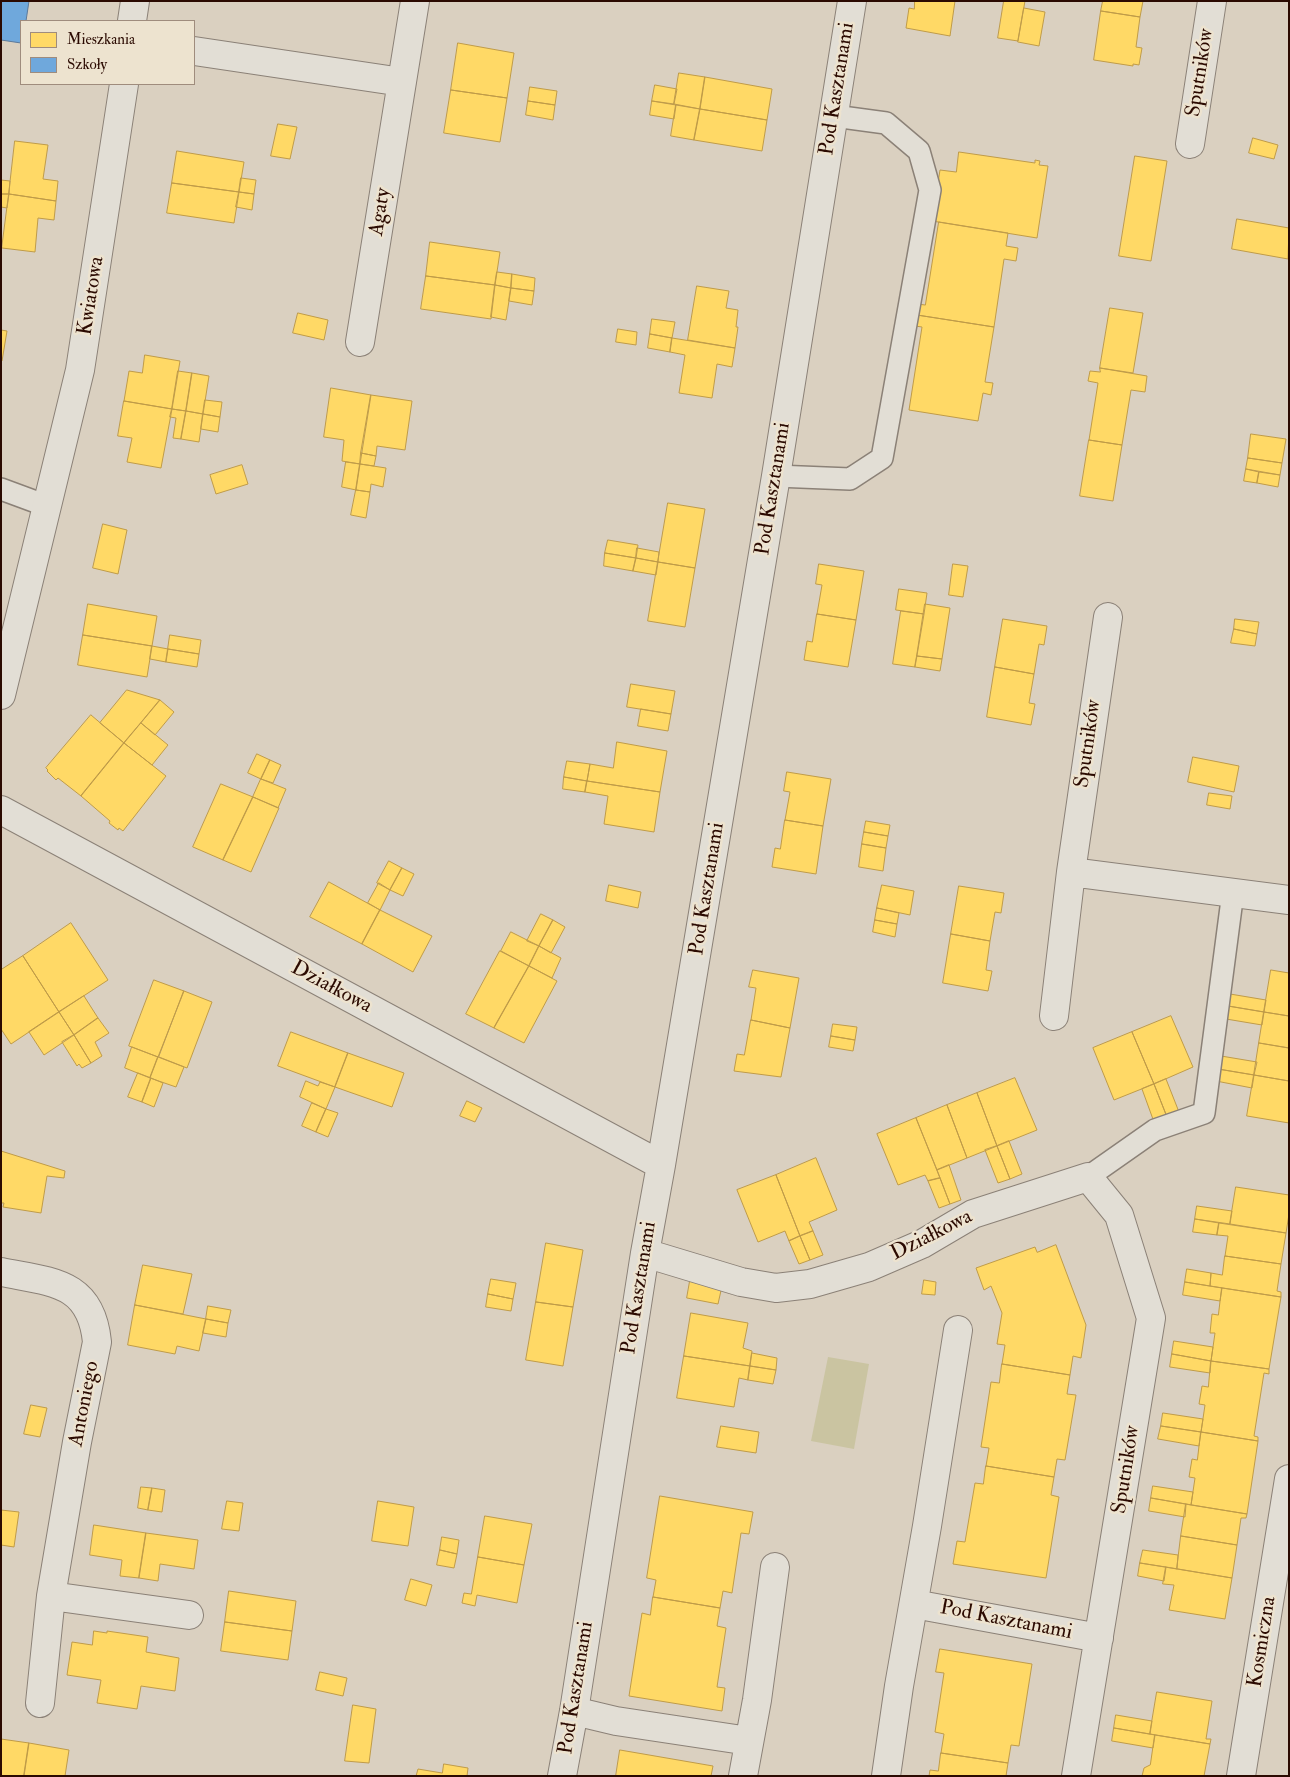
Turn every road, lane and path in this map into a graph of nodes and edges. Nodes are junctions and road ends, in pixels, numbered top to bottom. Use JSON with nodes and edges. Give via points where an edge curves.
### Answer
{"nodes":[{"id":1,"x":135,"y":1,"type":"edge"},
{"id":2,"x":415,"y":1,"type":"edge"},
{"id":3,"x":852,"y":1,"type":"edge"},
{"id":4,"x":1212,"y":1,"type":"edge"},
{"id":5,"x":132,"y":20,"type":"edge"},
{"id":6,"x":195,"y":51,"type":"edge"},
{"id":7,"x":402,"y":82,"type":"junction"},
{"id":8,"x":124,"y":85,"type":"edge"},
{"id":9,"x":834,"y":116,"type":"junction"},
{"id":10,"x":1190,"y":144,"type":"dead end"},
{"id":11,"x":360,"y":342,"type":"dead end"},
{"id":12,"x":776,"y":476,"type":"junction"},
{"id":13,"x":1,"y":489,"type":"edge"},
{"id":14,"x":47,"y":506,"type":"junction"},
{"id":15,"x":1108,"y":616,"type":"dead end"},
{"id":16,"x":1,"y":695,"type":"edge"},
{"id":17,"x":1,"y":810,"type":"edge"},
{"id":18,"x":1071,"y":872,"type":"junction"},
{"id":19,"x":1233,"y":892,"type":"junction"},
{"id":20,"x":1289,"y":900,"type":"edge"},
{"id":21,"x":1054,"y":1016,"type":"dead end"},
{"id":22,"x":661,"y":1165,"type":"junction"},
{"id":23,"x":1088,"y":1177,"type":"junction"},
{"id":24,"x":645,"y":1253,"type":"junction"},
{"id":25,"x":1,"y":1272,"type":"edge"},
{"id":26,"x":958,"y":1330,"type":"dead end"},
{"id":27,"x":1289,"y":1479,"type":"edge"},
{"id":28,"x":775,"y":1567,"type":"dead end"},
{"id":29,"x":51,"y":1596,"type":"junction"},
{"id":30,"x":914,"y":1604,"type":"junction"},
{"id":31,"x":189,"y":1614,"type":"dead end"},
{"id":32,"x":1099,"y":1638,"type":"junction"},
{"id":33,"x":40,"y":1703,"type":"dead end"},
{"id":34,"x":574,"y":1711,"type":"junction"},
{"id":35,"x":749,"y":1741,"type":"junction"},
{"id":36,"x":562,"y":1776,"type":"edge"},
{"id":37,"x":743,"y":1776,"type":"edge"},
{"id":38,"x":886,"y":1776,"type":"edge"},
{"id":39,"x":1076,"y":1776,"type":"edge"},
{"id":40,"x":1241,"y":1776,"type":"edge"}],
"edges":[{"from":1,"to":5,"type":"street"},
{"from":2,"to":7,"type":"street","name":"Agaty"},
{"from":3,"to":9,"type":"street","name":"Pod Kasztanami"},
{"from":4,"to":10,"type":"street","name":"Sputników"},
{"from":6,"to":7,"type":"street"},
{"from":7,"to":11,"type":"street","name":"Agaty"},
{"from":8,"to":14,"type":"street","name":"Kwiatowa","via":[[80,370]]},
{"from":9,"to":12,"type":"street","name":"Pod Kasztanami"},
{"from":9,"to":12,"type":"lane","via":[[886,123],[920,152],[930,190],[882,458],[850,479]]},
{"from":12,"to":22,"type":"street","name":"Pod Kasztanami"},
{"from":13,"to":14,"type":"lane"},
{"from":14,"to":16,"type":"street","name":"Kwiatowa"},
{"from":15,"to":18,"type":"street","name":"Sputników"},
{"from":17,"to":22,"type":"street","name":"Działkowa"},
{"from":18,"to":19,"type":"street"},
{"from":18,"to":21,"type":"street","name":"Sputników"},
{"from":19,"to":20,"type":"street"},
{"from":19,"to":23,"type":"lane","name":"Działkowa","via":[[1204,1113],[1155,1130]]},
{"from":22,"to":24,"type":"street","name":"Pod Kasztanami"},
{"from":23,"to":24,"type":"street","name":"Działkowa","via":[[973,1214],[922,1244],[869,1267],[810,1284],[776,1288],[741,1282]]},
{"from":23,"to":32,"type":"street","name":"Sputników","via":[[1119,1216],[1152,1318]]},
{"from":24,"to":34,"type":"street","name":"Pod Kasztanami"},
{"from":25,"to":29,"type":"street","name":"Antoniego","via":[[58,1283],[81,1299],[91,1313],[95,1328],[97,1342]]},
{"from":26,"to":30,"type":"street"},
{"from":27,"to":40,"type":"street","name":"Kosmiczna"},
{"from":28,"to":35,"type":"street"},
{"from":29,"to":31,"type":"street"},
{"from":29,"to":33,"type":"street","name":"Antoniego"},
{"from":30,"to":32,"type":"street","name":"Pod Kasztanami"},
{"from":30,"to":38,"type":"street"},
{"from":32,"to":39,"type":"street","name":"Sputników"},
{"from":34,"to":35,"type":"street","via":[[616,1721]]},
{"from":34,"to":36,"type":"street","name":"Pod Kasztanami"},
{"from":35,"to":37,"type":"street"}]}
